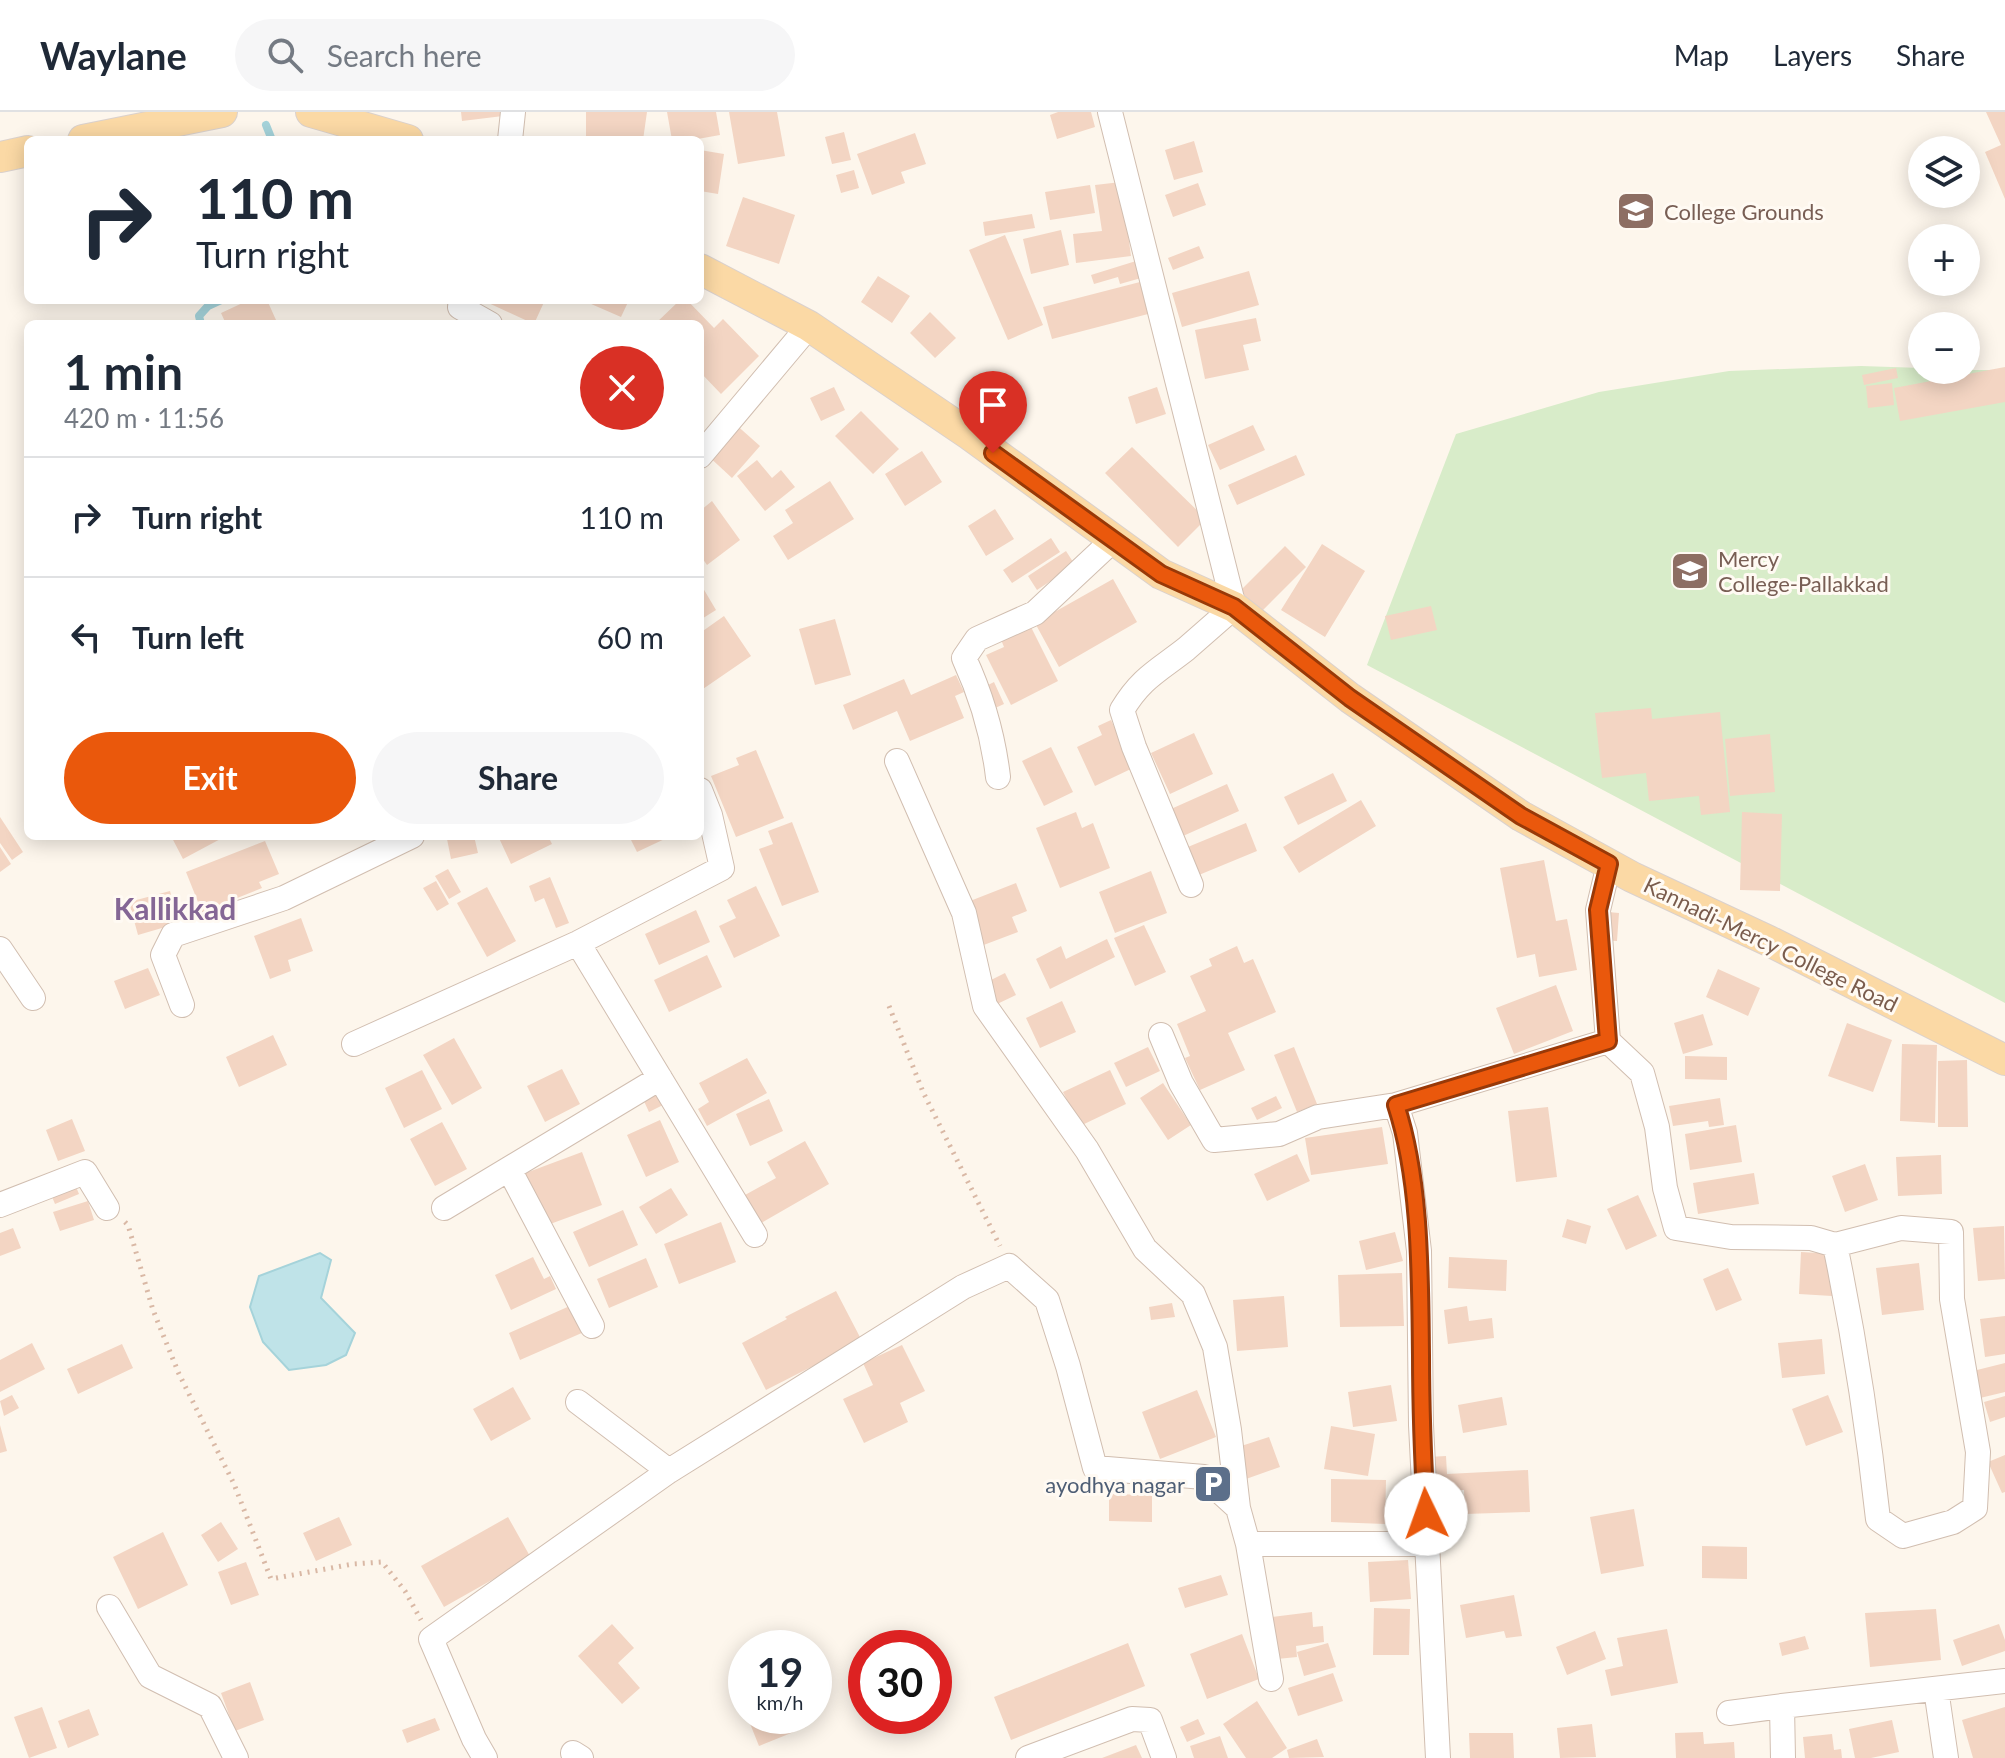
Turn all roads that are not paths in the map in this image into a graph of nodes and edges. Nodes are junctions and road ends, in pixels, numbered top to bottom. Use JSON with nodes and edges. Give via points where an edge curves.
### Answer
{"nodes":[{"id":1,"x":222,"y":112,"type":"edge"},
{"id":2,"x":311,"y":112,"type":"edge"},
{"id":3,"x":513,"y":112,"type":"edge"},
{"id":4,"x":1110,"y":112,"type":"edge"},
{"id":5,"x":147,"y":119,"type":"edge"},
{"id":6,"x":95,"y":136,"type":"edge"},
{"id":7,"x":394,"y":136,"type":"edge"},
{"id":8,"x":510,"y":136,"type":"edge"},
{"id":9,"x":24,"y":152,"type":"edge"},
{"id":10,"x":0,"y":157,"type":"edge"},
{"id":11,"x":704,"y":271,"type":"edge"},
{"id":12,"x":460,"y":307,"type":"dead end"},
{"id":13,"x":483,"y":320,"type":"edge"},
{"id":14,"x":809,"y":326,"type":"junction"},
{"id":15,"x":704,"y":451,"type":"edge"},
{"id":16,"x":1112,"y":541,"type":"junction"},
{"id":17,"x":1234,"y":607,"type":"junction"},
{"id":18,"x":897,"y":761,"type":"dead end"},
{"id":19,"x":998,"y":777,"type":"dead end"},
{"id":20,"x":704,"y":800,"type":"edge"},
{"id":21,"x":404,"y":840,"type":"edge"},
{"id":22,"x":1609,"y":864,"type":"junction"},
{"id":23,"x":1191,"y":885,"type":"dead end"},
{"id":24,"x":578,"y":943,"type":"junction"},
{"id":25,"x":0,"y":949,"type":"edge"},
{"id":26,"x":33,"y":998,"type":"dead end"},
{"id":27,"x":182,"y":1005,"type":"dead end"},
{"id":28,"x":1161,"y":1035,"type":"dead end"},
{"id":29,"x":1608,"y":1041,"type":"junction"},
{"id":30,"x":354,"y":1044,"type":"dead end"},
{"id":31,"x":2005,"y":1060,"type":"edge"},
{"id":32,"x":660,"y":1078,"type":"junction"},
{"id":33,"x":1396,"y":1105,"type":"junction"},
{"id":34,"x":509,"y":1169,"type":"junction"},
{"id":35,"x":0,"y":1205,"type":"edge"},
{"id":36,"x":107,"y":1208,"type":"road end"},
{"id":37,"x":444,"y":1208,"type":"dead end"},
{"id":38,"x":755,"y":1235,"type":"dead end"},
{"id":39,"x":1835,"y":1245,"type":"junction"},
{"id":40,"x":592,"y":1326,"type":"dead end"},
{"id":41,"x":578,"y":1402,"type":"dead end"},
{"id":42,"x":669,"y":1471,"type":"junction"},
{"id":43,"x":1238,"y":1508,"type":"junction"},
{"id":44,"x":1248,"y":1544,"type":"junction"},
{"id":45,"x":1428,"y":1544,"type":"junction"},
{"id":46,"x":109,"y":1607,"type":"dead end"},
{"id":47,"x":1271,"y":1679,"type":"dead end"},
{"id":48,"x":2005,"y":1681,"type":"edge"},
{"id":49,"x":1936,"y":1689,"type":"junction"},
{"id":50,"x":1782,"y":1706,"type":"junction"},
{"id":51,"x":1729,"y":1713,"type":"dead end"},
{"id":52,"x":236,"y":1758,"type":"edge"},
{"id":53,"x":485,"y":1758,"type":"edge"},
{"id":54,"x":1028,"y":1758,"type":"edge"},
{"id":55,"x":1164,"y":1758,"type":"edge"},
{"id":56,"x":1438,"y":1758,"type":"edge"},
{"id":57,"x":1783,"y":1758,"type":"edge"},
{"id":58,"x":1946,"y":1758,"type":"edge"}],
"edges":[{"from":1,"to":5,"type":"main road"},
{"from":2,"to":7,"type":"main road"},
{"from":3,"to":8,"type":"street"},
{"from":4,"to":17,"type":"street"},
{"from":5,"to":6,"type":"main road"},
{"from":9,"to":10,"type":"main road"},
{"from":11,"to":14,"type":"main road","name":"Kannadi-Mercy College Road"},
{"from":12,"to":13,"type":"street"},
{"from":14,"to":15,"type":"street"},
{"from":14,"to":16,"type":"main road","name":"Kannadi-Mercy College Road","via":[[970,435]]},
{"from":16,"to":17,"type":"main road","name":"Kannadi-Mercy College Road","via":[[1161,574]]},
{"from":16,"to":19,"type":"street","via":[[1035,613],[977,639],[964,658],[993,739]]},
{"from":17,"to":22,"type":"main road","name":"Kannadi-Mercy College Road","via":[[1350,698],[1507,807]]},
{"from":17,"to":23,"type":"street","via":[[1149,674],[1122,710]]},
{"from":18,"to":43,"type":"street","via":[[964,913],[985,1006],[1087,1150],[1145,1249],[1193,1294],[1215,1347]]},
{"from":20,"to":24,"type":"street","via":[[722,868]]},
{"from":21,"to":27,"type":"street","via":[[284,898],[173,935],[163,955]]},
{"from":22,"to":29,"type":"street","via":[[1598,910]]},
{"from":22,"to":31,"type":"main road","name":"Kannadi-Mercy College Road"},
{"from":24,"to":30,"type":"street"},
{"from":24,"to":32,"type":"street"},
{"from":25,"to":26,"type":"street"},
{"from":28,"to":33,"type":"street","via":[[1214,1140],[1279,1134],[1318,1117]]},
{"from":29,"to":33,"type":"street"},
{"from":29,"to":39,"type":"street","via":[[1642,1073],[1676,1228],[1731,1237],[1811,1238]]},
{"from":32,"to":34,"type":"street"},
{"from":32,"to":38,"type":"street"},
{"from":33,"to":45,"type":"street","via":[[1405,1133],[1419,1251]]},
{"from":34,"to":37,"type":"street"},
{"from":34,"to":40,"type":"street"},
{"from":35,"to":36,"type":"street","via":[[85,1172]]},
{"from":39,"to":39,"type":"street","via":[[1878,1519],[1903,1536],[1953,1522],[1975,1508],[1978,1452],[1952,1299],[1951,1232],[1901,1228]]},
{"from":41,"to":42,"type":"street"},
{"from":42,"to":43,"type":"street","via":[[963,1287],[1009,1266],[1047,1300],[1095,1468],[1204,1477]]},
{"from":42,"to":53,"type":"street","via":[[431,1639]]},
{"from":43,"to":44,"type":"street"},
{"from":44,"to":45,"type":"street"},
{"from":44,"to":47,"type":"street"},
{"from":45,"to":56,"type":"street"},
{"from":46,"to":52,"type":"street","via":[[150,1676],[210,1706]]},
{"from":48,"to":49,"type":"street"},
{"from":49,"to":50,"type":"street"},
{"from":49,"to":58,"type":"street"},
{"from":50,"to":51,"type":"street"},
{"from":50,"to":57,"type":"street"},
{"from":54,"to":55,"type":"street","via":[[1132,1719],[1150,1720]]}]}
